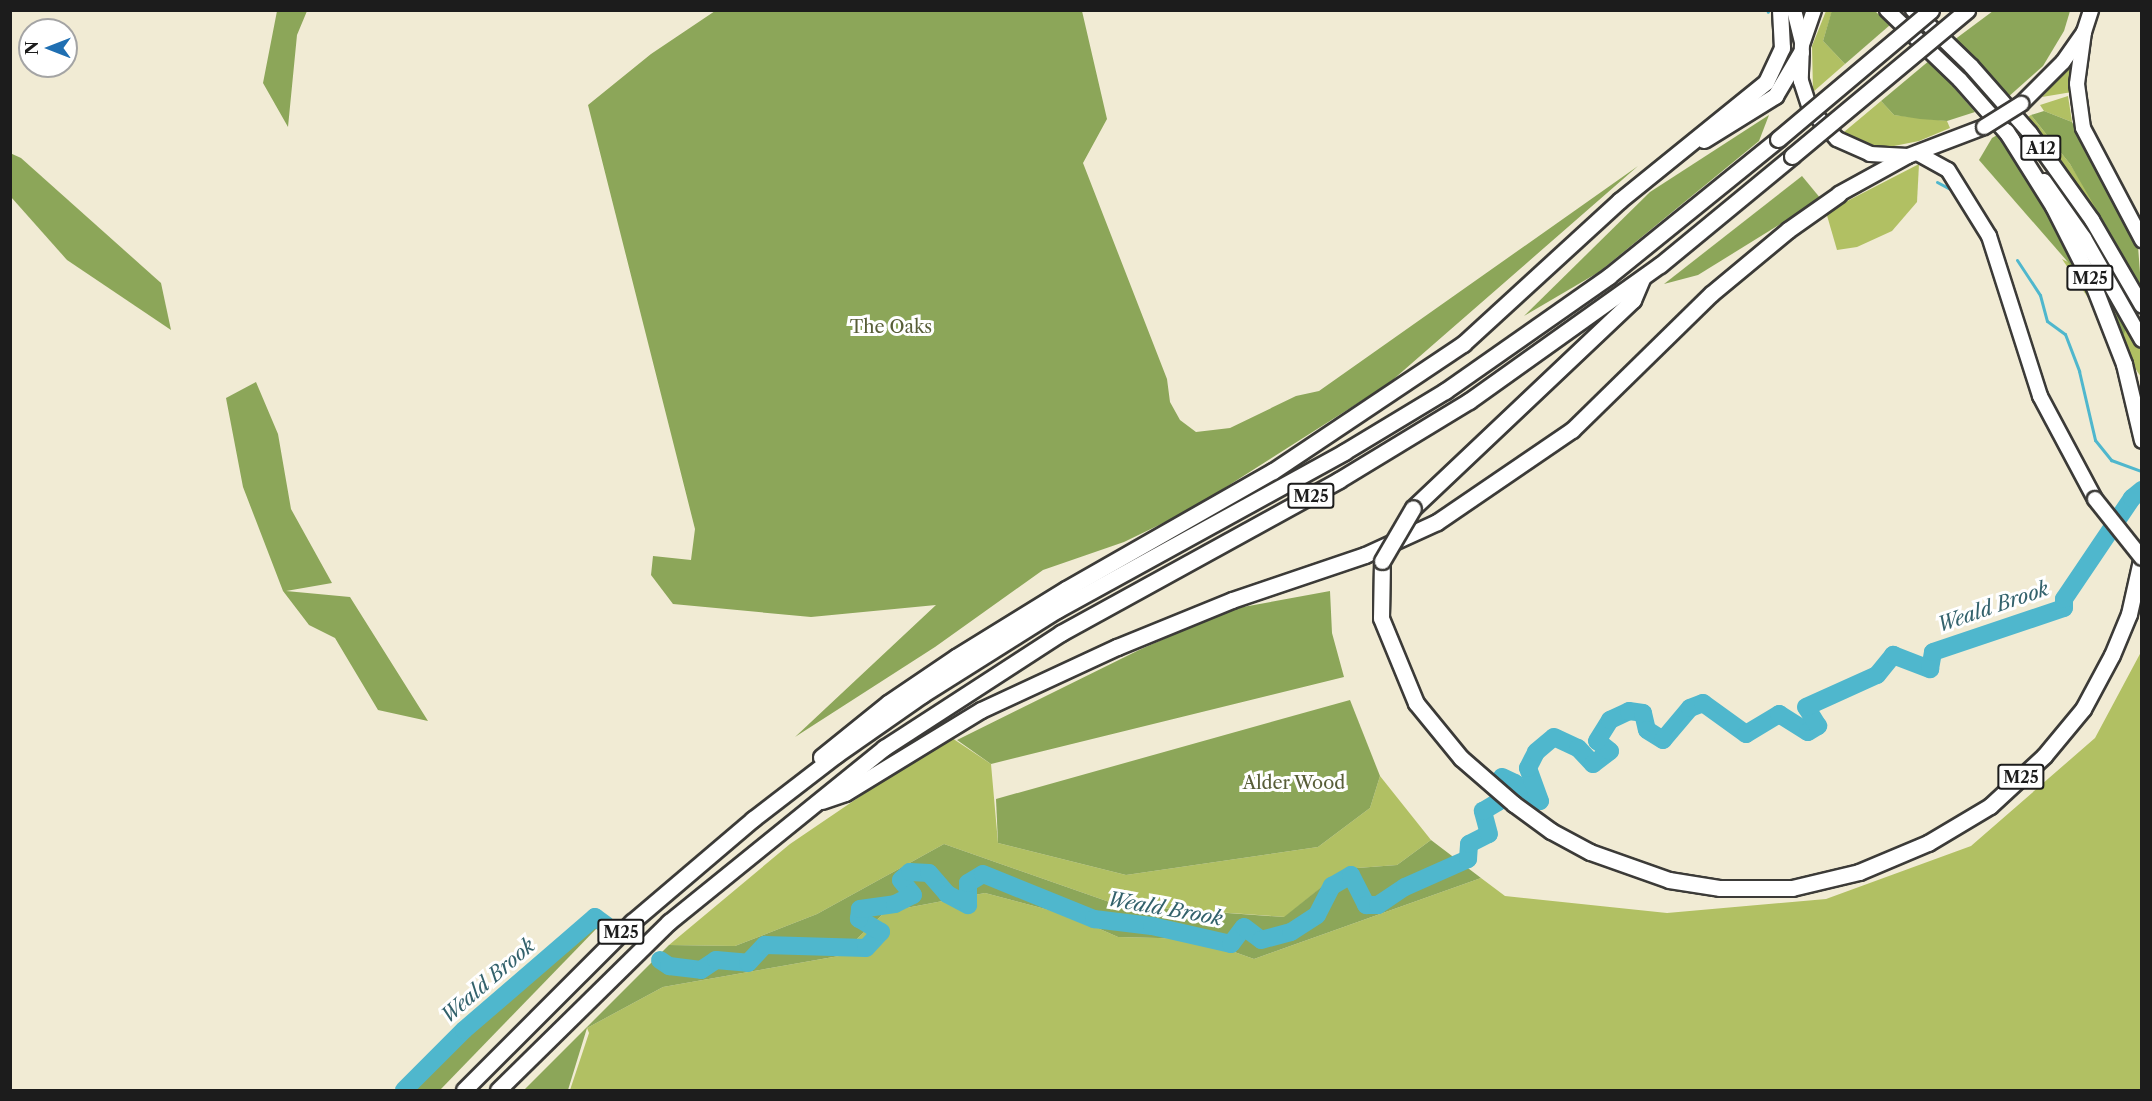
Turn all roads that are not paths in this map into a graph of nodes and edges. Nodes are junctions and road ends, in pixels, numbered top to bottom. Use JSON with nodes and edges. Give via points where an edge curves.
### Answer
{"nodes":[{"id":1,"x":1780,"y":10,"type":"edge"},
{"id":2,"x":1794,"y":10,"type":"edge"},
{"id":3,"x":1814,"y":10,"type":"edge"},
{"id":4,"x":1887,"y":10,"type":"edge"},
{"id":5,"x":1913,"y":10,"type":"edge"},
{"id":6,"x":1931,"y":10,"type":"edge"},
{"id":7,"x":1966,"y":10,"type":"edge"},
{"id":8,"x":2091,"y":10,"type":"edge"},
{"id":9,"x":2084,"y":32,"type":"junction"},
{"id":10,"x":1802,"y":48,"type":"junction"},
{"id":11,"x":2006,"y":131,"type":"junction"},
{"id":12,"x":1683,"y":151,"type":"junction"},
{"id":13,"x":1912,"y":154,"type":"junction"},
{"id":14,"x":1839,"y":194,"type":"joint"},
{"id":15,"x":2142,"y":240,"type":"edge"},
{"id":16,"x":1644,"y":276,"type":"junction"},
{"id":17,"x":2142,"y":306,"type":"edge"},
{"id":18,"x":2142,"y":340,"type":"edge"},
{"id":19,"x":1437,"y":364,"type":"junction"},
{"id":20,"x":2142,"y":440,"type":"edge"},
{"id":21,"x":1229,"y":515,"type":"junction"},
{"id":22,"x":2142,"y":557,"type":"edge"},
{"id":23,"x":792,"y":788,"type":"junction"},
{"id":24,"x":811,"y":806,"type":"junction"},
{"id":25,"x":465,"y":1090,"type":"edge"},
{"id":26,"x":498,"y":1090,"type":"edge"}],
"edges":[{"from":1,"to":12,"type":"highway","number":"M25","via":[[1783,38],[1772,73],[1751,97],[1706,128]]},
{"from":2,"to":10,"type":"highway"},
{"from":3,"to":10,"type":"highway"},
{"from":4,"to":11,"type":"highway","number":"A12"},
{"from":5,"to":17,"type":"highway","number":"A12","via":[[1971,66],[2030,133],[2092,220]]},
{"from":6,"to":21,"type":"highway","number":"M25","bridge":true,"via":[[1650,245],[1524,338],[1403,417]]},
{"from":7,"to":16,"type":"highway","number":"M25","bridge":true},
{"from":8,"to":9,"type":"highway"},
{"from":9,"to":13,"type":"highway","bridge":true,"via":[[2039,90],[2021,104],[1984,127]]},
{"from":9,"to":15,"type":"highway","number":"A12","via":[[2077,84],[2083,128]]},
{"from":10,"to":12,"type":"highway","number":"M25","via":[[1774,96]]},
{"from":10,"to":13,"type":"highway","via":[[1805,96],[1825,129],[1857,150],[1878,156]]},
{"from":11,"to":18,"type":"highway","number":"A12","via":[[2084,238]]},
{"from":11,"to":20,"type":"highway","number":"M25","via":[[2053,207],[2094,286],[2124,364]]},
{"from":12,"to":19,"type":"highway","number":"M25","via":[[1619,201],[1505,309]]},
{"from":13,"to":14,"type":"highway"},
{"from":13,"to":22,"type":"highway","bridge":true,"via":[[1948,170],[1989,236],[2040,396],[2095,500]]},
{"from":14,"to":24,"type":"highway","number":"M25","via":[[1788,230],[1711,294],[1572,430],[1437,522],[1365,555],[1232,600],[1117,647],[981,710],[845,793]]},
{"from":16,"to":22,"type":"highway","number":"M25","bridge":true,"via":[[1633,300],[1413,508],[1382,561],[1381,618],[1416,704],[1461,758],[1551,831],[1590,852],[1669,880],[1720,888],[1792,888],[1859,872],[1928,843],[1990,806],[2044,756],[2083,709],[2112,655],[2128,614]]},
{"from":16,"to":24,"type":"highway","number":"M25","via":[[1534,357],[1429,426],[1340,480],[1080,622],[971,689],[884,748]]},
{"from":19,"to":21,"type":"highway","number":"M25","via":[[1401,394]]},
{"from":19,"to":23,"type":"highway","number":"M25","via":[[1273,471],[1076,583],[956,657],[837,741]]},
{"from":21,"to":23,"type":"highway","number":"M25","via":[[1012,637],[905,706]]},
{"from":23,"to":25,"type":"highway","number":"M25","via":[[603,949]]},
{"from":24,"to":26,"type":"highway","number":"M25","via":[[669,922]]}]}
